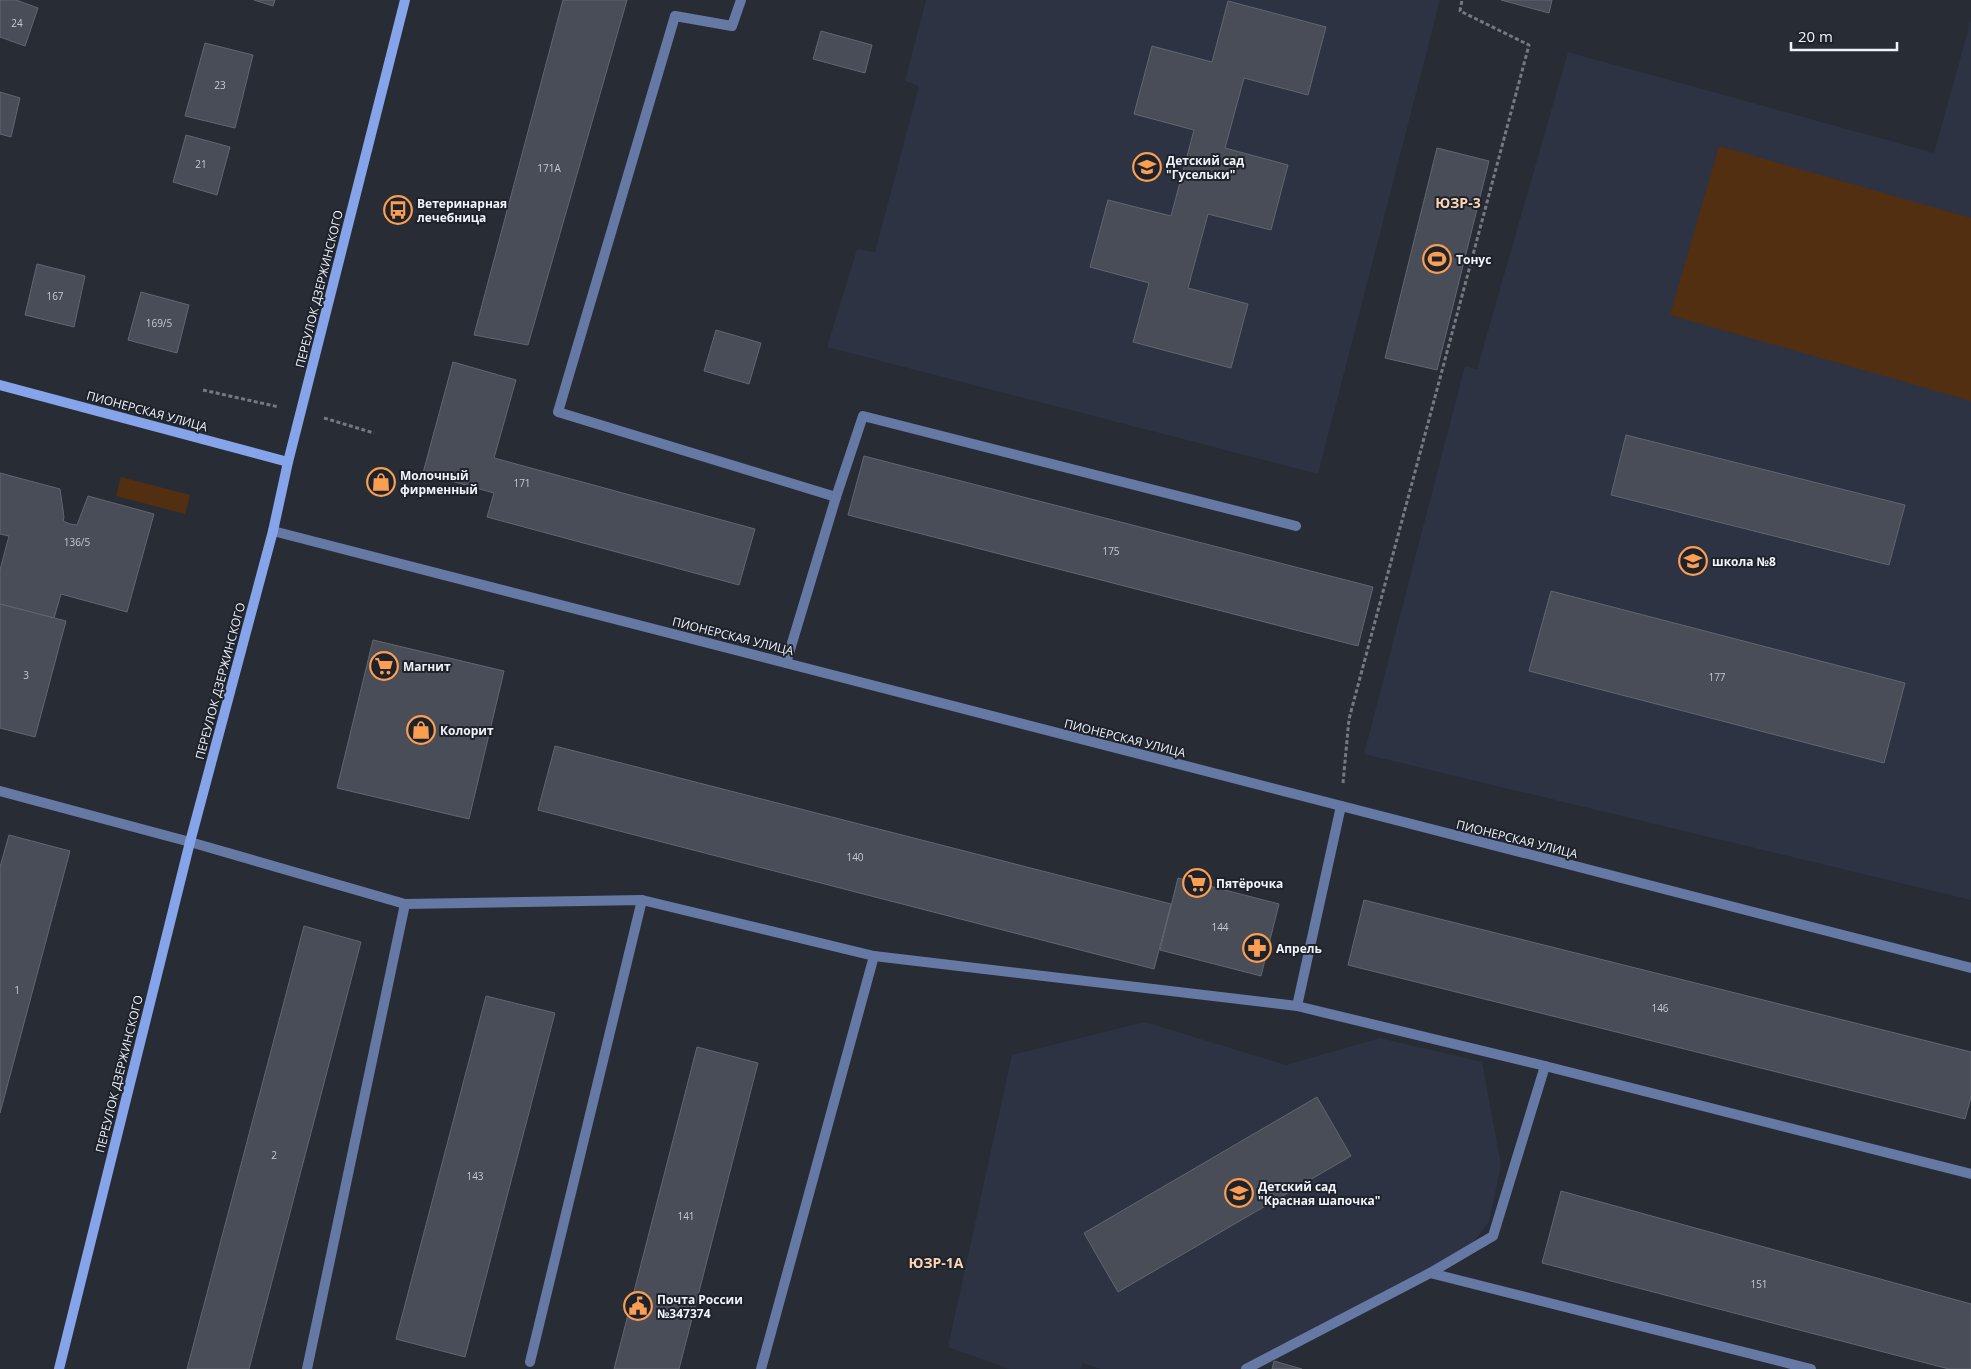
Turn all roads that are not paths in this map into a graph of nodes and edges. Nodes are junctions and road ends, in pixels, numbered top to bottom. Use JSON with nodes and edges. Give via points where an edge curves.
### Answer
{"nodes":[{"id":1,"x":405,"y":0,"type":"edge"},
{"id":2,"x":741,"y":0,"type":"edge"},
{"id":3,"x":0,"y":385,"type":"edge"},
{"id":4,"x":288,"y":462,"type":"junction"},
{"id":5,"x":836,"y":498,"type":"junction"},
{"id":6,"x":1296,"y":526,"type":"dead end"},
{"id":7,"x":273,"y":531,"type":"junction"},
{"id":8,"x":786,"y":663,"type":"junction"},
{"id":9,"x":0,"y":791,"type":"edge"},
{"id":10,"x":1341,"y":806,"type":"junction"},
{"id":11,"x":190,"y":842,"type":"junction"},
{"id":12,"x":642,"y":900,"type":"junction"},
{"id":13,"x":405,"y":904,"type":"junction"},
{"id":14,"x":874,"y":956,"type":"junction"},
{"id":15,"x":1971,"y":968,"type":"edge"},
{"id":16,"x":1297,"y":1006,"type":"junction"},
{"id":17,"x":1545,"y":1066,"type":"junction"},
{"id":18,"x":1971,"y":1174,"type":"edge"},
{"id":19,"x":1430,"y":1273,"type":"junction"},
{"id":20,"x":530,"y":1362,"type":"dead end"},
{"id":21,"x":59,"y":1369,"type":"edge"},
{"id":22,"x":307,"y":1369,"type":"edge"},
{"id":23,"x":761,"y":1369,"type":"edge"},
{"id":24,"x":1246,"y":1369,"type":"edge"},
{"id":25,"x":1811,"y":1369,"type":"edge"}],
"edges":[{"from":1,"to":4,"type":"street","name":"ПЕРЕУЛОК ДЗЕРЖИНСКОГО"},
{"from":2,"to":5,"type":"street","via":[[732,26],[675,16],[558,412]]},
{"from":3,"to":4,"type":"street","name":"ПИОНЕРСКАЯ УЛИЦА"},
{"from":4,"to":7,"type":"street","name":"ПЕРЕУЛОК ДЗЕРЖИНСКОГО"},
{"from":5,"to":6,"type":"street","via":[[863,416]]},
{"from":5,"to":8,"type":"street"},
{"from":7,"to":8,"type":"street","name":"ПИОНЕРСКАЯ УЛИЦА"},
{"from":7,"to":11,"type":"street","name":"ПЕРЕУЛОК ДЗЕРЖИНСКОГО"},
{"from":8,"to":10,"type":"street","name":"ПИОНЕРСКАЯ УЛИЦА"},
{"from":9,"to":11,"type":"street"},
{"from":10,"to":15,"type":"street","name":"ПИОНЕРСКАЯ УЛИЦА"},
{"from":10,"to":16,"type":"street"},
{"from":11,"to":13,"type":"street"},
{"from":11,"to":21,"type":"street","name":"ПЕРЕУЛОК ДЗЕРЖИНСКОГО"},
{"from":12,"to":13,"type":"street"},
{"from":12,"to":14,"type":"street"},
{"from":12,"to":20,"type":"street"},
{"from":13,"to":22,"type":"street"},
{"from":14,"to":16,"type":"street"},
{"from":14,"to":23,"type":"street"},
{"from":16,"to":17,"type":"street"},
{"from":17,"to":18,"type":"street"},
{"from":17,"to":19,"type":"street","via":[[1493,1236]]},
{"from":19,"to":24,"type":"street"},
{"from":19,"to":25,"type":"street"}]}
